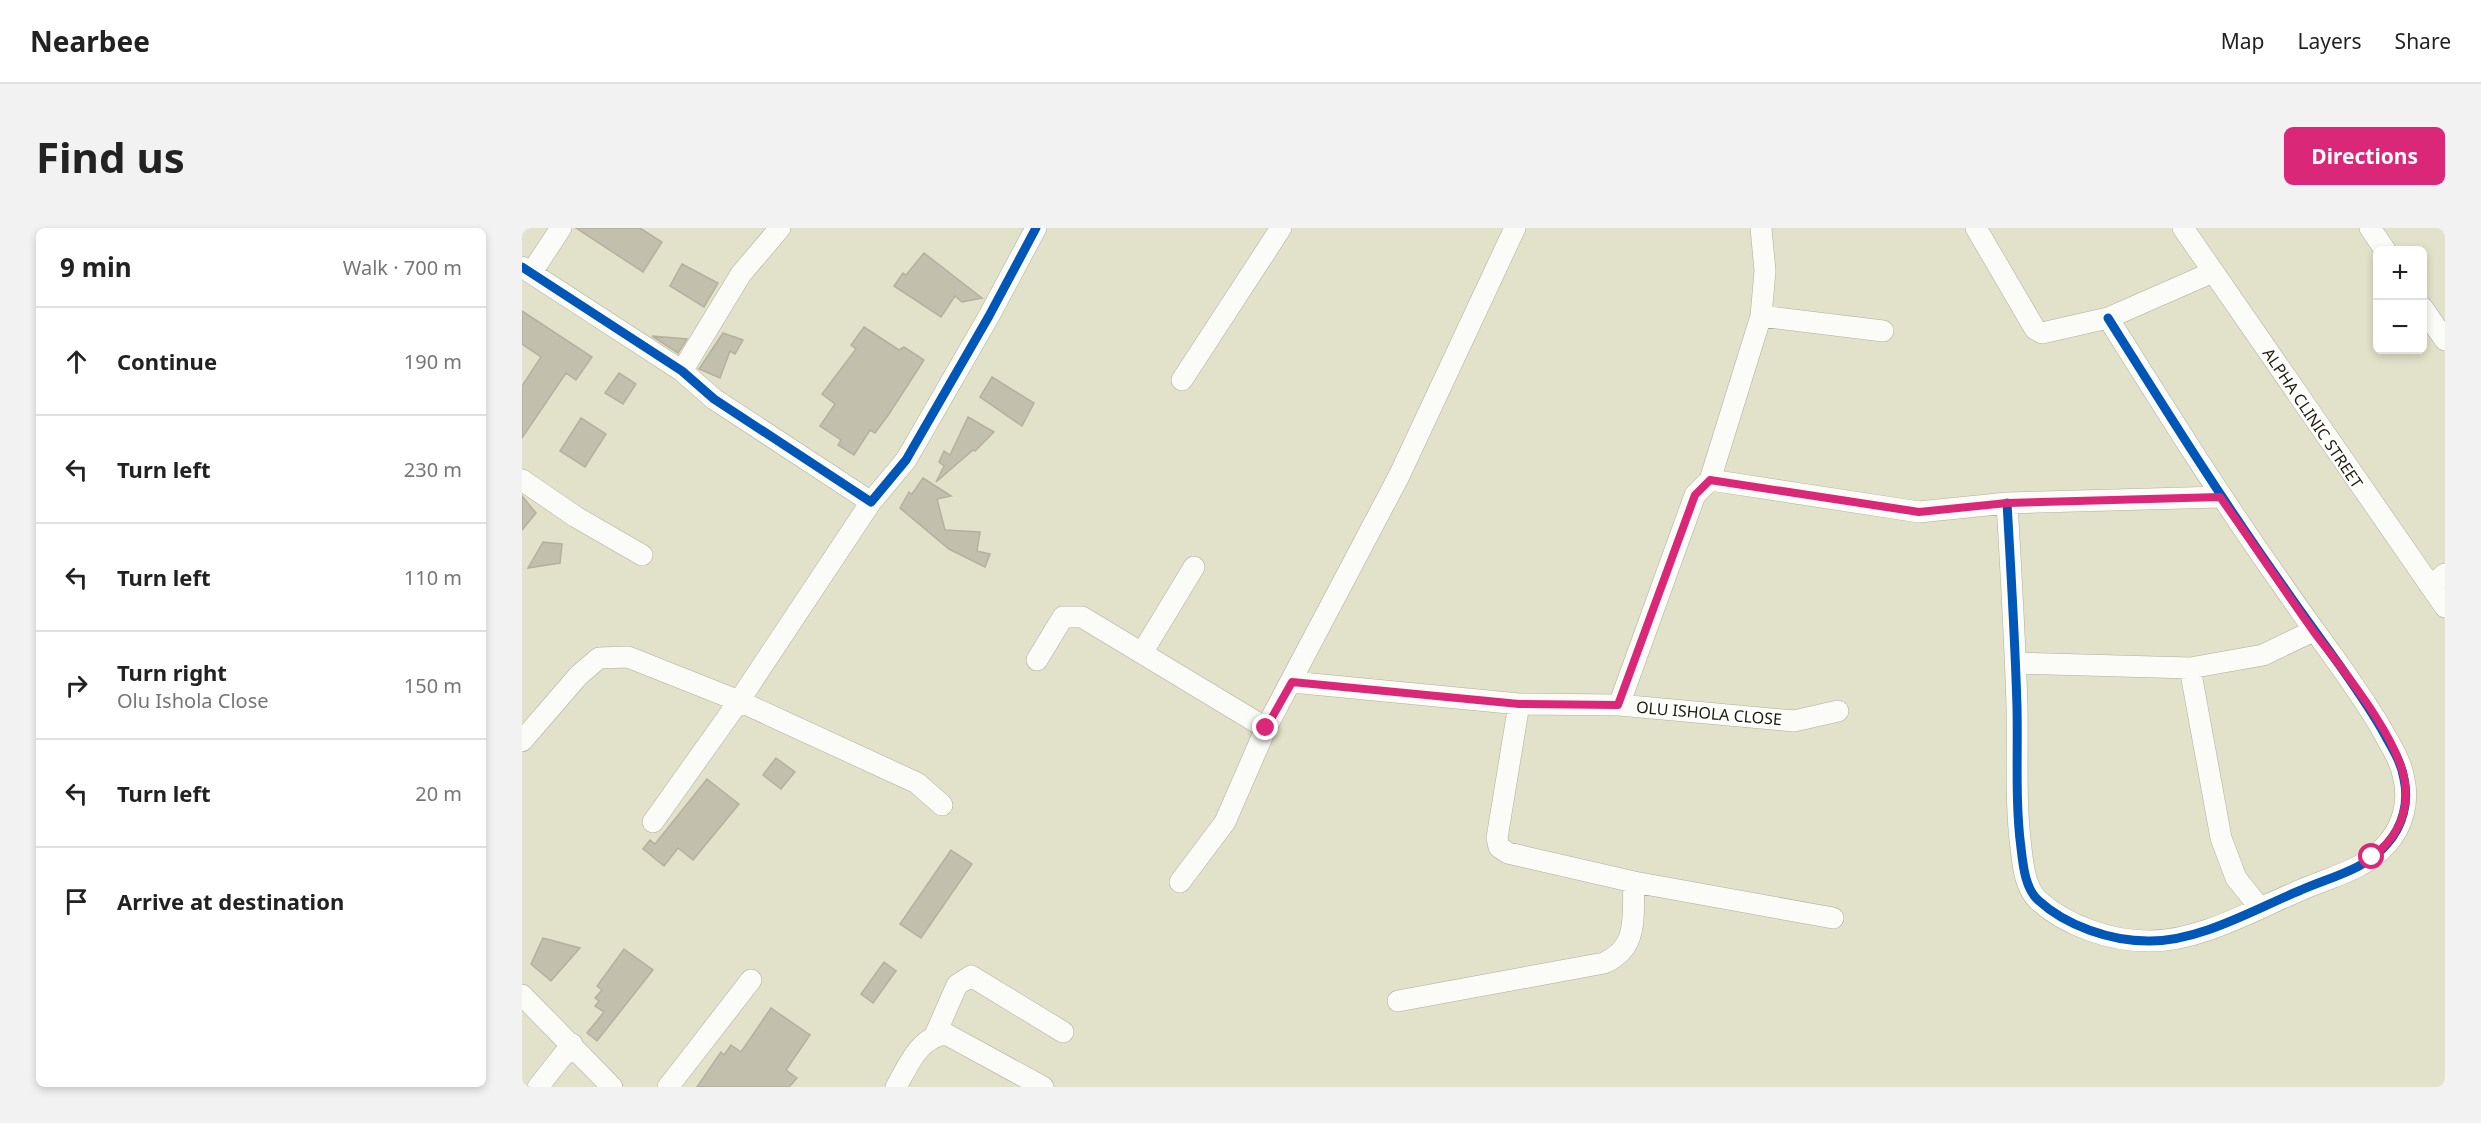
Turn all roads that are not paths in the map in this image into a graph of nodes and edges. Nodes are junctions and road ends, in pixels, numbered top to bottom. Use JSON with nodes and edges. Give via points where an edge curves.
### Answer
{"nodes":[{"id":1,"x":561,"y":228,"type":"edge"},
{"id":2,"x":780,"y":228,"type":"edge"},
{"id":3,"x":1036,"y":228,"type":"edge"},
{"id":4,"x":1281,"y":228,"type":"edge"},
{"id":5,"x":1515,"y":228,"type":"edge"},
{"id":6,"x":1761,"y":228,"type":"edge"},
{"id":7,"x":1976,"y":228,"type":"edge"},
{"id":8,"x":2370,"y":228,"type":"edge"},
{"id":9,"x":2190,"y":232,"type":"edge"},
{"id":10,"x":2382,"y":246,"type":"edge"},
{"id":11,"x":527,"y":269,"type":"edge"},
{"id":12,"x":2213,"y":272,"type":"junction"},
{"id":13,"x":2427,"y":313,"type":"edge"},
{"id":14,"x":1761,"y":316,"type":"junction"},
{"id":15,"x":2108,"y":318,"type":"junction"},
{"id":16,"x":2442,"y":330,"type":"edge"},
{"id":17,"x":1883,"y":331,"type":"dead end"},
{"id":18,"x":682,"y":371,"type":"junction"},
{"id":19,"x":1182,"y":380,"type":"dead end"},
{"id":20,"x":522,"y":480,"type":"edge"},
{"id":21,"x":1710,"y":480,"type":"junction"},
{"id":22,"x":2220,"y":497,"type":"junction"},
{"id":23,"x":871,"y":502,"type":"junction"},
{"id":24,"x":2007,"y":503,"type":"junction"},
{"id":25,"x":642,"y":555,"type":"dead end"},
{"id":26,"x":1194,"y":567,"type":"dead end"},
{"id":27,"x":2437,"y":580,"type":"edge"},
{"id":28,"x":2445,"y":607,"type":"edge"},
{"id":29,"x":2313,"y":631,"type":"junction"},
{"id":30,"x":1142,"y":653,"type":"junction"},
{"id":31,"x":1036,"y":660,"type":"dead end"},
{"id":32,"x":2016,"y":663,"type":"junction"},
{"id":33,"x":2190,"y":668,"type":"junction"},
{"id":34,"x":1292,"y":682,"type":"junction"},
{"id":35,"x":739,"y":701,"type":"junction"},
{"id":36,"x":1519,"y":704,"type":"junction"},
{"id":37,"x":1618,"y":705,"type":"junction"},
{"id":38,"x":1838,"y":711,"type":"dead end"},
{"id":39,"x":1266,"y":728,"type":"junction"},
{"id":40,"x":522,"y":741,"type":"edge"},
{"id":41,"x":942,"y":806,"type":"dead end"},
{"id":42,"x":653,"y":822,"type":"dead end"},
{"id":43,"x":1180,"y":882,"type":"dead end"},
{"id":44,"x":1634,"y":882,"type":"junction"},
{"id":45,"x":2260,"y":908,"type":"junction"},
{"id":46,"x":1833,"y":918,"type":"dead end"},
{"id":47,"x":752,"y":980,"type":"dead end"},
{"id":48,"x":522,"y":995,"type":"edge"},
{"id":49,"x":1398,"y":1001,"type":"dead end"},
{"id":50,"x":1063,"y":1032,"type":"dead end"},
{"id":51,"x":935,"y":1035,"type":"junction"},
{"id":52,"x":572,"y":1044,"type":"junction"},
{"id":53,"x":538,"y":1087,"type":"edge"},
{"id":54,"x":612,"y":1087,"type":"edge"},
{"id":55,"x":668,"y":1087,"type":"edge"},
{"id":56,"x":896,"y":1087,"type":"edge"},
{"id":57,"x":1043,"y":1087,"type":"edge"}],
"edges":[{"from":1,"to":11,"type":"street"},
{"from":2,"to":18,"type":"street","via":[[741,274]]},
{"from":3,"to":23,"type":"street","via":[[906,460]]},
{"from":4,"to":19,"type":"street"},
{"from":5,"to":34,"type":"street","via":[[1399,476]]},
{"from":6,"to":14,"type":"street","via":[[1765,271]]},
{"from":7,"to":15,"type":"street","via":[[2035,329],[2049,333]]},
{"from":8,"to":10,"type":"street"},
{"from":9,"to":12,"type":"street","name":"ALPHA CLINIC STREET"},
{"from":11,"to":18,"type":"street"},
{"from":12,"to":15,"type":"street"},
{"from":12,"to":27,"type":"street","name":"ALPHA CLINIC STREET"},
{"from":13,"to":16,"type":"street"},
{"from":14,"to":17,"type":"street"},
{"from":14,"to":21,"type":"street"},
{"from":15,"to":22,"type":"street"},
{"from":18,"to":23,"type":"street","via":[[714,399]]},
{"from":20,"to":25,"type":"street"},
{"from":21,"to":24,"type":"street","via":[[1919,512]]},
{"from":21,"to":37,"type":"street","via":[[1695,495]]},
{"from":22,"to":24,"type":"street"},
{"from":22,"to":29,"type":"street"},
{"from":23,"to":35,"type":"street"},
{"from":24,"to":32,"type":"street"},
{"from":26,"to":30,"type":"street"},
{"from":27,"to":28,"type":"street","name":"ALPHA CLINIC STREET"},
{"from":29,"to":33,"type":"street","via":[[2263,655]]},
{"from":29,"to":45,"type":"street","via":[[2361,694],[2400,762],[2405,782],[2403,815],[2385,847],[2372,857],[2339,877]]},
{"from":30,"to":31,"type":"street","via":[[1074,616],[1063,617]]},
{"from":30,"to":39,"type":"street"},
{"from":32,"to":33,"type":"street"},
{"from":32,"to":45,"type":"street","via":[[2020,843],[2034,897],[2048,909],[2093,931],[2141,941],[2176,938]]},
{"from":33,"to":45,"type":"street","via":[[2221,838],[2236,878]]},
{"from":34,"to":36,"type":"street","name":"OLU ISHOLA CLOSE"},
{"from":34,"to":39,"type":"street"},
{"from":35,"to":40,"type":"street","via":[[628,657],[599,658],[579,675]]},
{"from":35,"to":41,"type":"street","via":[[917,783]]},
{"from":35,"to":42,"type":"street"},
{"from":36,"to":37,"type":"street","name":"OLU ISHOLA CLOSE"},
{"from":36,"to":44,"type":"street","via":[[1497,838],[1499,847],[1508,853]]},
{"from":37,"to":38,"type":"street","name":"OLU ISHOLA CLOSE","via":[[1794,721]]},
{"from":39,"to":43,"type":"street","via":[[1225,822]]},
{"from":44,"to":46,"type":"street"},
{"from":44,"to":49,"type":"street","via":[[1631,937],[1616,958],[1505,983]]},
{"from":47,"to":55,"type":"street"},
{"from":48,"to":52,"type":"street"},
{"from":50,"to":51,"type":"street","via":[[971,976],[957,985]]},
{"from":51,"to":56,"type":"street","via":[[919,1048]]},
{"from":51,"to":57,"type":"street","via":[[946,1034]]},
{"from":52,"to":53,"type":"street"},
{"from":52,"to":54,"type":"street"}]}
